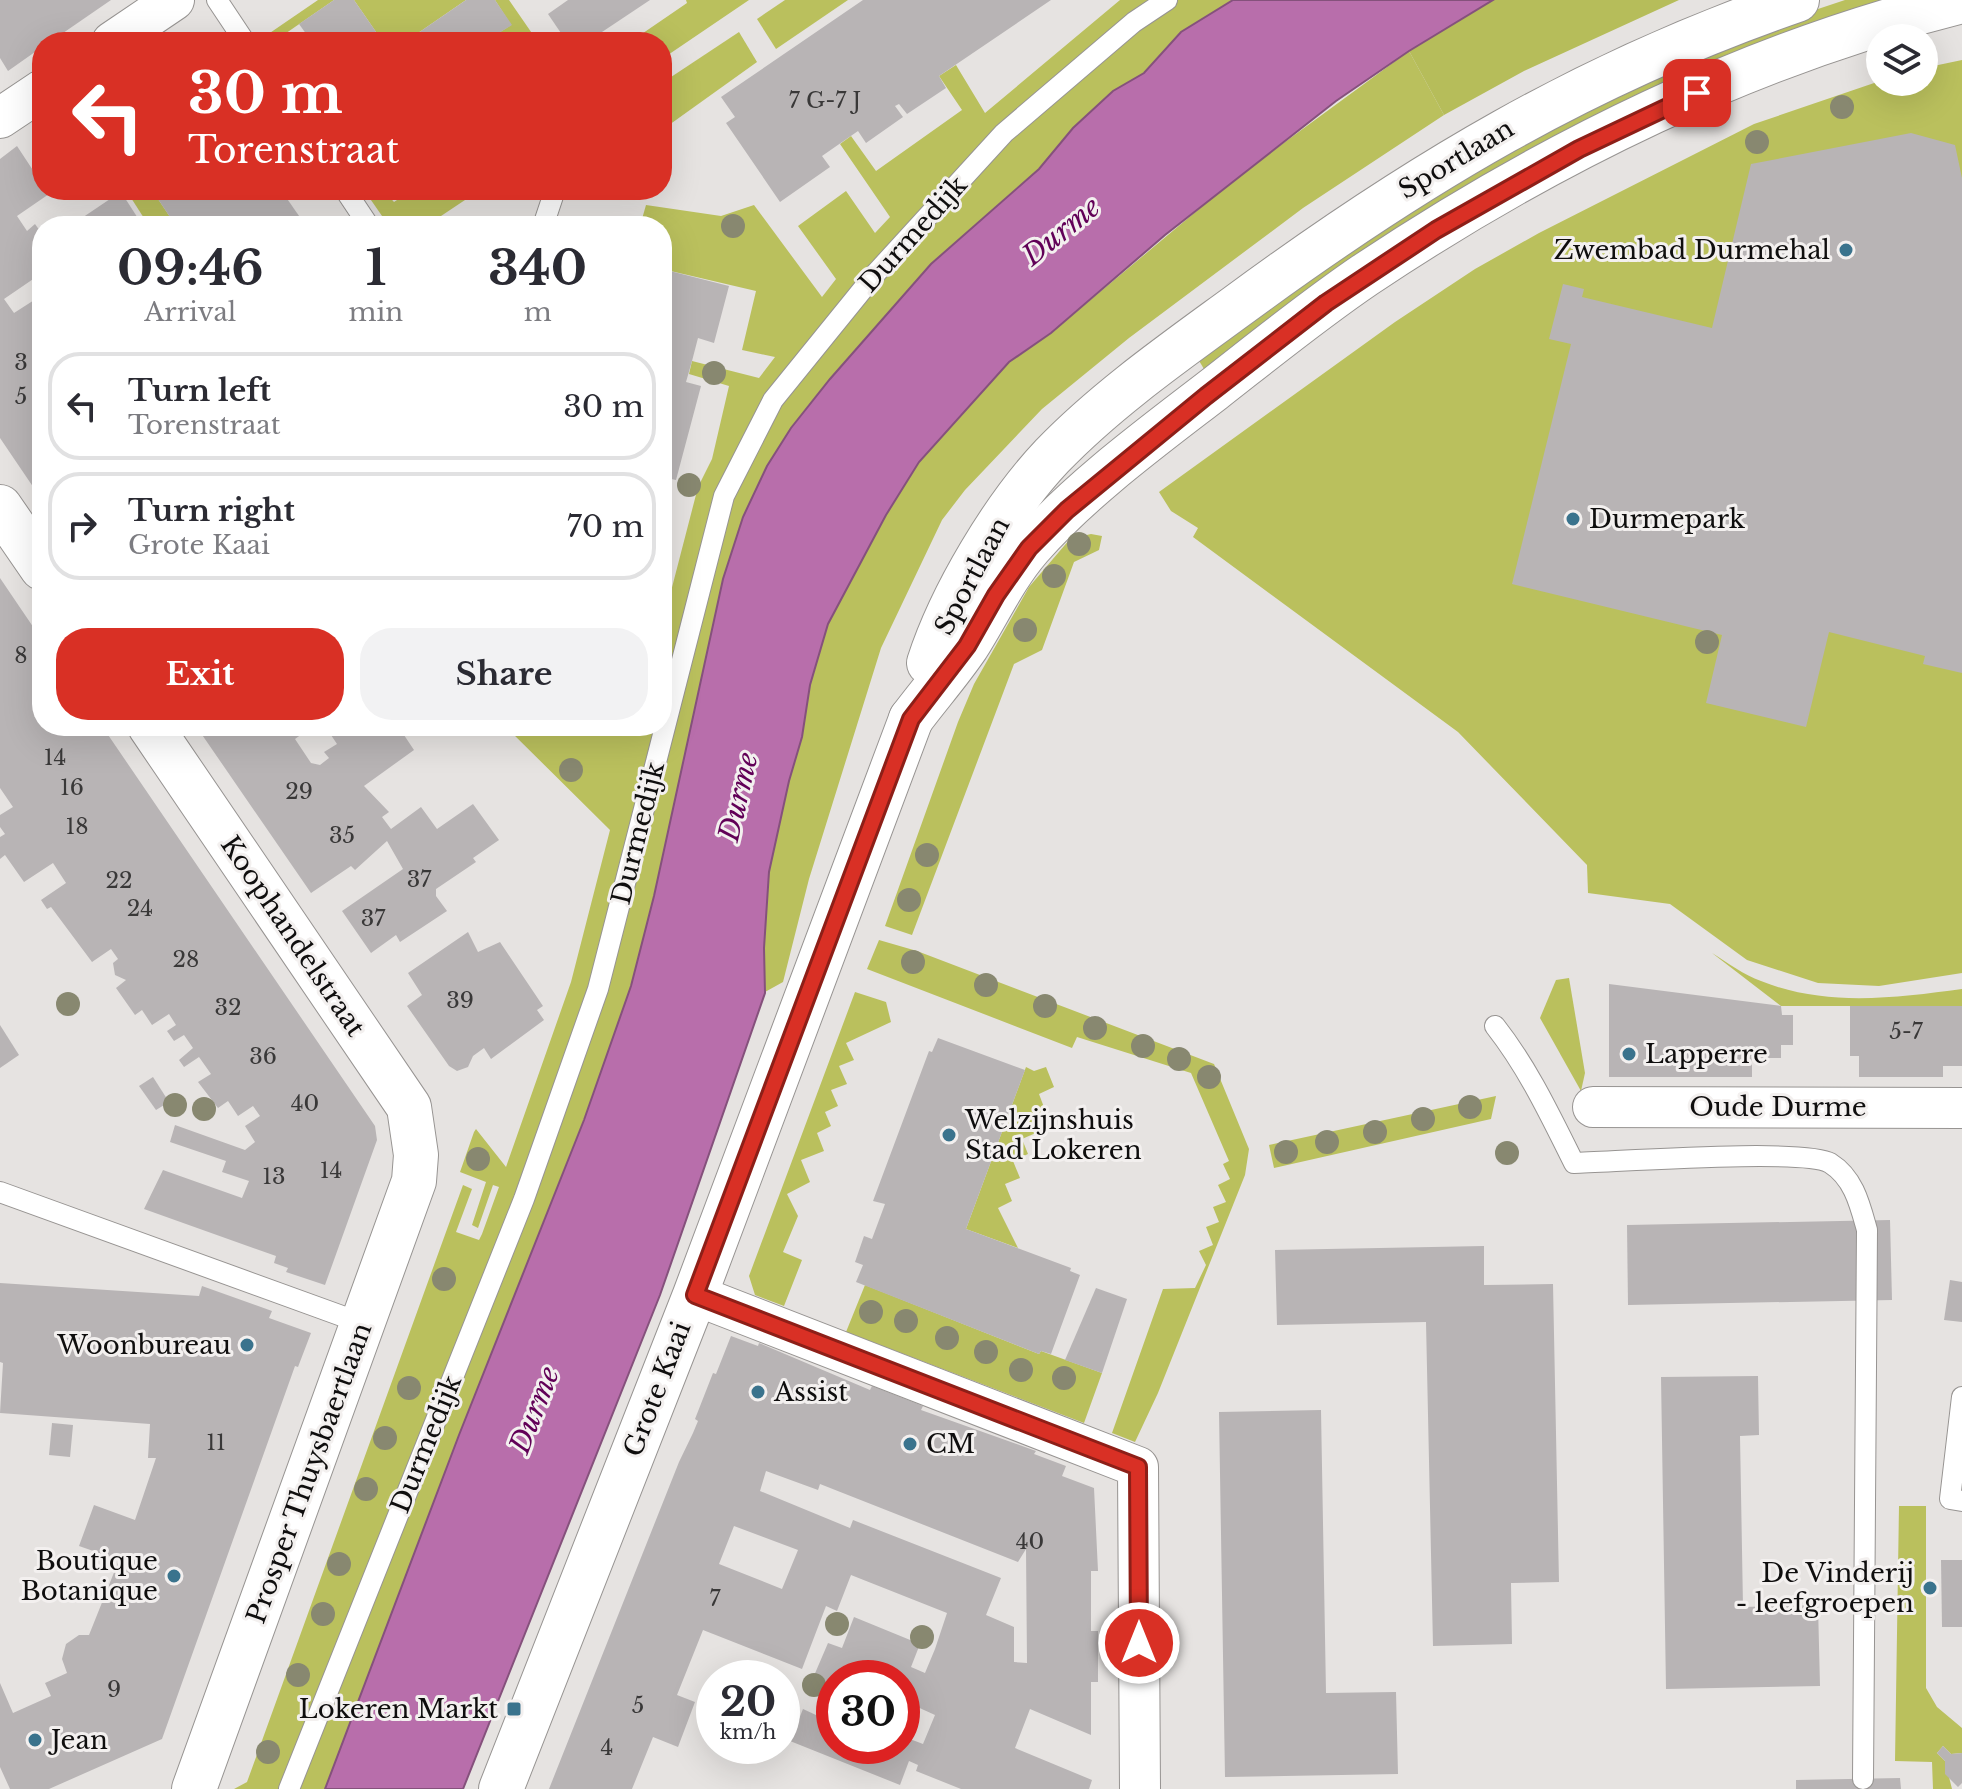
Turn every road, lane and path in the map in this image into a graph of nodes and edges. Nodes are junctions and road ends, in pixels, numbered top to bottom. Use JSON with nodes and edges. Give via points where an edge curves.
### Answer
{"nodes":[{"id":1,"x":174,"y":0,"type":"edge"},
{"id":2,"x":217,"y":0,"type":"edge"},
{"id":3,"x":1167,"y":0,"type":"edge"},
{"id":4,"x":1797,"y":0,"type":"edge"},
{"id":5,"x":1962,"y":1,"type":"edge"},
{"id":6,"x":127,"y":32,"type":"edge"},
{"id":7,"x":238,"y":32,"type":"edge"},
{"id":8,"x":32,"y":97,"type":"edge"},
{"id":9,"x":0,"y":118,"type":"edge"},
{"id":10,"x":0,"y":507,"type":"edge"},
{"id":11,"x":32,"y":553,"type":"edge"},
{"id":12,"x":672,"y":699,"type":"edge"},
{"id":13,"x":911,"y":719,"type":"junction"},
{"id":14,"x":157,"y":736,"type":"edge"},
{"id":15,"x":663,"y":736,"type":"edge"},
{"id":16,"x":1495,"y":1026,"type":"dead end"},
{"id":17,"x":1593,"y":1107,"type":"dead end"},
{"id":18,"x":1962,"y":1108,"type":"edge"},
{"id":19,"x":416,"y":1155,"type":"joint"},
{"id":20,"x":0,"y":1192,"type":"edge"},
{"id":21,"x":695,"y":1295,"type":"junction"},
{"id":22,"x":364,"y":1324,"type":"junction"},
{"id":23,"x":1962,"y":1397,"type":"edge"},
{"id":24,"x":1962,"y":1501,"type":"edge"},
{"id":25,"x":1863,"y":1779,"type":"dead end"},
{"id":26,"x":194,"y":1789,"type":"edge"},
{"id":27,"x":289,"y":1789,"type":"edge"},
{"id":28,"x":501,"y":1789,"type":"edge"},
{"id":29,"x":1140,"y":1789,"type":"edge"}],
"edges":[{"from":1,"to":6,"type":"street"},
{"from":2,"to":7,"type":"lane"},
{"from":3,"to":12,"type":"lane","name":"Durmedijk","via":[[1004,133],[876,273],[773,400],[724,496]]},
{"from":4,"to":13,"type":"main road","name":"Sportlaan","via":[[1633,64],[1490,137],[1384,202],[1177,351],[1054,455],[1003,515],[938,634]]},
{"from":5,"to":13,"type":"main road","name":"Sportlaan","via":[[1803,51],[1649,114],[1510,185],[1362,277],[1067,510],[1029,548],[967,646]]},
{"from":8,"to":9,"type":"street"},
{"from":10,"to":11,"type":"main road"},
{"from":13,"to":21,"type":"main road","name":"Grote Kaai"},
{"from":14,"to":19,"type":"main road","name":"Koophandelstraat","via":[[409,1107]]},
{"from":15,"to":27,"type":"lane","name":"Durmedijk","via":[[598,989],[524,1199]]},
{"from":16,"to":25,"type":"lane","via":[[1538,1091],[1574,1163],[1784,1156],[1829,1162],[1857,1191],[1867,1230]]},
{"from":17,"to":18,"type":"street","name":"Oude Durme"},
{"from":19,"to":22,"type":"main road","name":"Prosper Thuysbaertlaan","via":[[414,1181]]},
{"from":20,"to":22,"type":"lane"},
{"from":21,"to":28,"type":"main road","name":"Grote Kaai"},
{"from":21,"to":29,"type":"street","via":[[1138,1467]]},
{"from":22,"to":26,"type":"main road","name":"Prosper Thuysbaertlaan"},
{"from":23,"to":24,"type":"lane","via":[[1950,1499]]}]}
